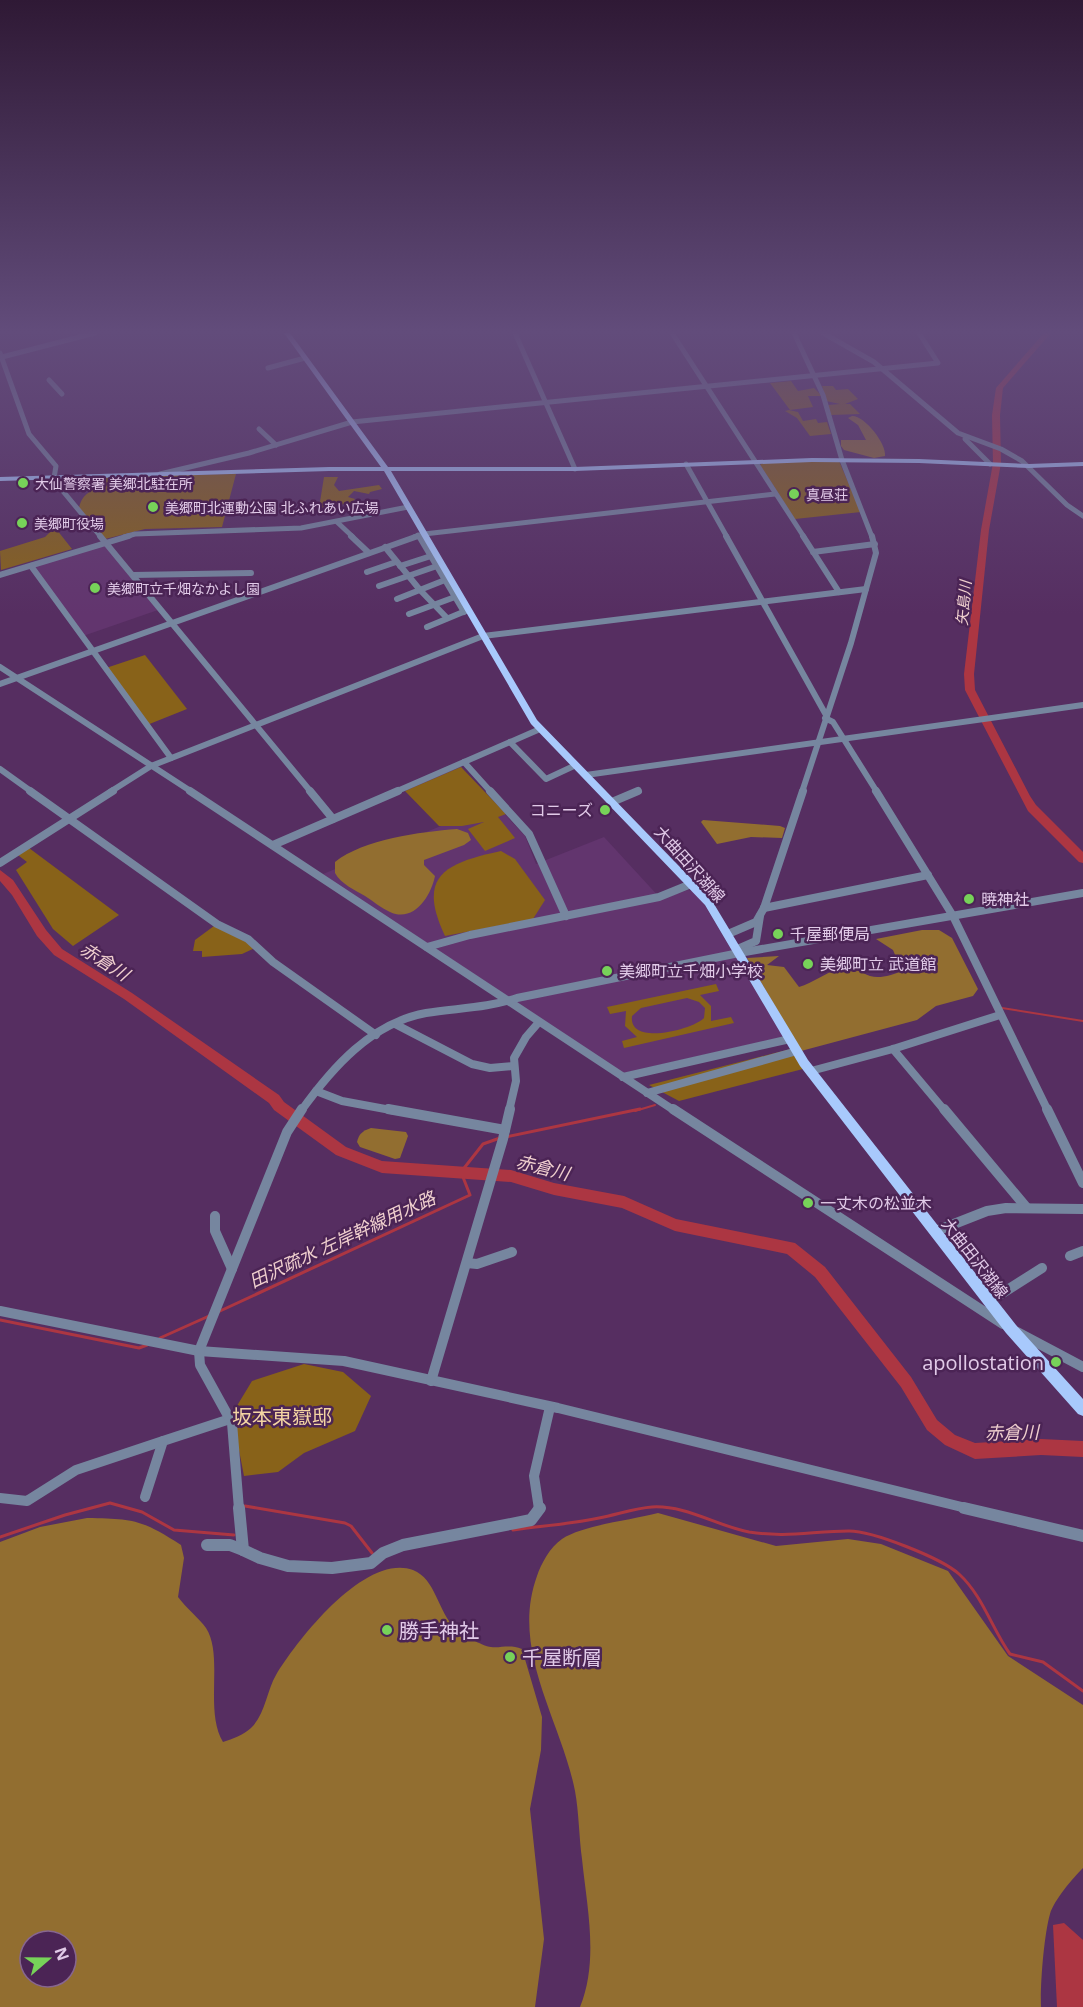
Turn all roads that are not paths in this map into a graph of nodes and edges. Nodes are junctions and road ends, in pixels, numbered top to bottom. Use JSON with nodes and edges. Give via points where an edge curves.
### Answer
{"nodes":[{"id":1,"x":26,"y":427,"type":"edge"},
{"id":2,"x":337,"y":427,"type":"edge"},
{"id":3,"x":355,"y":427,"type":"edge"},
{"id":4,"x":556,"y":427,"type":"edge"},
{"id":5,"x":731,"y":427,"type":"edge"},
{"id":6,"x":833,"y":427,"type":"edge"},
{"id":7,"x":950,"y":427,"type":"edge"},
{"id":8,"x":259,"y":429,"type":"dead end"},
{"id":9,"x":966,"y":437,"type":"junction"},
{"id":10,"x":276,"y":445,"type":"junction"},
{"id":11,"x":842,"y":460,"type":"junction"},
{"id":12,"x":754,"y":462,"type":"junction"},
{"id":13,"x":686,"y":464,"type":"junction"},
{"id":14,"x":994,"y":464,"type":"junction"},
{"id":15,"x":1083,"y":464,"type":"edge"},
{"id":16,"x":1029,"y":466,"type":"junction"},
{"id":17,"x":386,"y":469,"type":"junction"},
{"id":18,"x":575,"y":469,"type":"junction"},
{"id":19,"x":160,"y":474,"type":"junction"},
{"id":20,"x":54,"y":476,"type":"junction"},
{"id":21,"x":0,"y":479,"type":"edge"},
{"id":22,"x":775,"y":494,"type":"junction"},
{"id":23,"x":706,"y":502,"type":"junction"},
{"id":24,"x":408,"y":507,"type":"junction"},
{"id":25,"x":1083,"y":516,"type":"edge"},
{"id":26,"x":337,"y":522,"type":"junction"},
{"id":27,"x":421,"y":534,"type":"junction"},
{"id":28,"x":123,"y":537,"type":"junction"},
{"id":29,"x":105,"y":542,"type":"junction"},
{"id":30,"x":875,"y":544,"type":"junction"},
{"id":31,"x":385,"y":547,"type":"junction"},
{"id":32,"x":813,"y":552,"type":"junction"},
{"id":33,"x":369,"y":553,"type":"junction"},
{"id":34,"x":431,"y":556,"type":"junction"},
{"id":35,"x":116,"y":557,"type":"junction"},
{"id":36,"x":398,"y":564,"type":"junction"},
{"id":37,"x":31,"y":566,"type":"junction"},
{"id":38,"x":437,"y":566,"type":"junction"},
{"id":39,"x":367,"y":572,"type":"dead end"},
{"id":40,"x":251,"y":573,"type":"dead end"},
{"id":41,"x":133,"y":575,"type":"junction"},
{"id":42,"x":0,"y":576,"type":"edge"},
{"id":43,"x":408,"y":576,"type":"junction"},
{"id":44,"x":445,"y":580,"type":"junction"},
{"id":45,"x":379,"y":586,"type":"dead end"},
{"id":46,"x":866,"y":589,"type":"junction"},
{"id":47,"x":420,"y":590,"type":"junction"},
{"id":48,"x":838,"y":592,"type":"junction"},
{"id":49,"x":455,"y":597,"type":"junction"},
{"id":50,"x":397,"y":599,"type":"dead end"},
{"id":51,"x":763,"y":602,"type":"junction"},
{"id":52,"x":434,"y":604,"type":"junction"},
{"id":53,"x":466,"y":611,"type":"junction"},
{"id":54,"x":409,"y":614,"type":"dead end"},
{"id":55,"x":447,"y":618,"type":"junction"},
{"id":56,"x":171,"y":622,"type":"junction"},
{"id":57,"x":427,"y":627,"type":"dead end"},
{"id":58,"x":483,"y":636,"type":"junction"},
{"id":59,"x":90,"y":650,"type":"junction"},
{"id":60,"x":0,"y":667,"type":"edge"},
{"id":61,"x":15,"y":677,"type":"junction"},
{"id":62,"x":0,"y":684,"type":"edge"},
{"id":63,"x":1083,"y":705,"type":"edge"},
{"id":64,"x":825,"y":716,"type":"junction"},
{"id":65,"x":256,"y":725,"type":"junction"},
{"id":66,"x":540,"y":729,"type":"junction"},
{"id":67,"x":844,"y":738,"type":"junction"},
{"id":68,"x":510,"y":742,"type":"junction"},
{"id":69,"x":817,"y":742,"type":"junction"},
{"id":70,"x":171,"y":758,"type":"junction"},
{"id":71,"x":464,"y":762,"type":"junction"},
{"id":72,"x":576,"y":765,"type":"junction"},
{"id":73,"x":151,"y":766,"type":"junction"},
{"id":74,"x":0,"y":769,"type":"edge"},
{"id":75,"x":586,"y":776,"type":"junction"},
{"id":76,"x":638,"y":791,"type":"dead end"},
{"id":77,"x":612,"y":802,"type":"junction"},
{"id":78,"x":69,"y":818,"type":"junction"},
{"id":79,"x":333,"y":819,"type":"junction"},
{"id":80,"x":273,"y":845,"type":"junction"},
{"id":81,"x":0,"y":863,"type":"edge"},
{"id":82,"x":928,"y":875,"type":"junction"},
{"id":83,"x":691,"y":884,"type":"junction"},
{"id":84,"x":1083,"y":893,"type":"edge"},
{"id":85,"x":762,"y":912,"type":"junction"},
{"id":86,"x":566,"y":916,"type":"junction"},
{"id":87,"x":953,"y":916,"type":"junction"},
{"id":88,"x":728,"y":934,"type":"junction"},
{"id":89,"x":427,"y":947,"type":"junction"},
{"id":90,"x":737,"y":951,"type":"junction"},
{"id":91,"x":509,"y":1002,"type":"junction"},
{"id":92,"x":1000,"y":1015,"type":"junction"},
{"id":93,"x":539,"y":1023,"type":"junction"},
{"id":94,"x":395,"y":1024,"type":"junction"},
{"id":95,"x":376,"y":1035,"type":"junction"},
{"id":96,"x":790,"y":1039,"type":"junction"},
{"id":97,"x":893,"y":1049,"type":"junction"},
{"id":98,"x":797,"y":1052,"type":"junction"},
{"id":99,"x":513,"y":1066,"type":"junction"},
{"id":100,"x":811,"y":1071,"type":"junction"},
{"id":101,"x":623,"y":1077,"type":"junction"},
{"id":102,"x":316,"y":1091,"type":"junction"},
{"id":103,"x":646,"y":1093,"type":"junction"},
{"id":104,"x":504,"y":1134,"type":"junction"},
{"id":105,"x":1083,"y":1183,"type":"edge"},
{"id":106,"x":1026,"y":1207,"type":"junction"},
{"id":107,"x":1083,"y":1209,"type":"edge"},
{"id":108,"x":215,"y":1216,"type":"dead end"},
{"id":109,"x":936,"y":1231,"type":"junction"},
{"id":110,"x":1083,"y":1251,"type":"edge"},
{"id":111,"x":512,"y":1252,"type":"dead end"},
{"id":112,"x":1070,"y":1256,"type":"dead end"},
{"id":113,"x":467,"y":1263,"type":"junction"},
{"id":114,"x":1042,"y":1268,"type":"dead end"},
{"id":115,"x":232,"y":1269,"type":"junction"},
{"id":116,"x":990,"y":1301,"type":"junction"},
{"id":117,"x":0,"y":1311,"type":"edge"},
{"id":118,"x":1011,"y":1329,"type":"junction"},
{"id":119,"x":199,"y":1351,"type":"junction"},
{"id":120,"x":1083,"y":1367,"type":"edge"},
{"id":121,"x":431,"y":1381,"type":"junction"},
{"id":122,"x":550,"y":1407,"type":"junction"},
{"id":123,"x":1083,"y":1409,"type":"edge"},
{"id":124,"x":230,"y":1419,"type":"junction"},
{"id":125,"x":163,"y":1441,"type":"junction"},
{"id":126,"x":145,"y":1497,"type":"dead end"},
{"id":127,"x":0,"y":1498,"type":"edge"},
{"id":128,"x":1083,"y":1537,"type":"edge"},
{"id":129,"x":207,"y":1545,"type":"dead end"},
{"id":130,"x":243,"y":1550,"type":"junction"}],
"edges":[{"from":1,"to":20,"type":"street","via":[[56,466]]},
{"from":2,"to":10,"type":"street"},
{"from":3,"to":17,"type":"main road","name":"大曲田沢湖線"},
{"from":4,"to":18,"type":"street"},
{"from":5,"to":12,"type":"street"},
{"from":6,"to":11,"type":"street"},
{"from":7,"to":9,"type":"street"},
{"from":8,"to":10,"type":"street"},
{"from":9,"to":14,"type":"street"},
{"from":9,"to":16,"type":"street","via":[[1001,449]]},
{"from":10,"to":19,"type":"street"},
{"from":11,"to":12,"type":"main road"},
{"from":11,"to":14,"type":"main road"},
{"from":11,"to":30,"type":"street"},
{"from":12,"to":13,"type":"main road"},
{"from":12,"to":22,"type":"street"},
{"from":13,"to":18,"type":"main road"},
{"from":13,"to":23,"type":"street"},
{"from":14,"to":16,"type":"main road"},
{"from":15,"to":16,"type":"main road"},
{"from":16,"to":25,"type":"street"},
{"from":17,"to":18,"type":"main road"},
{"from":17,"to":19,"type":"main road"},
{"from":17,"to":24,"type":"main road","name":"大曲田沢湖線"},
{"from":19,"to":20,"type":"main road"},
{"from":20,"to":21,"type":"main road"},
{"from":20,"to":29,"type":"street"},
{"from":22,"to":23,"type":"street"},
{"from":22,"to":32,"type":"street"},
{"from":23,"to":27,"type":"street"},
{"from":23,"to":51,"type":"street"},
{"from":24,"to":26,"type":"street"},
{"from":24,"to":27,"type":"main road","name":"大曲田沢湖線"},
{"from":26,"to":28,"type":"street","via":[[301,528],[154,532]]},
{"from":26,"to":33,"type":"street"},
{"from":27,"to":31,"type":"street"},
{"from":27,"to":34,"type":"street"},
{"from":27,"to":53,"type":"main road","name":"大曲田沢湖線"},
{"from":28,"to":29,"type":"street"},
{"from":28,"to":35,"type":"street"},
{"from":29,"to":35,"type":"street"},
{"from":29,"to":37,"type":"street"},
{"from":30,"to":32,"type":"street"},
{"from":30,"to":46,"type":"street"},
{"from":31,"to":33,"type":"street"},
{"from":31,"to":36,"type":"street"},
{"from":32,"to":48,"type":"street"},
{"from":33,"to":56,"type":"street"},
{"from":34,"to":36,"type":"street"},
{"from":34,"to":38,"type":"street"},
{"from":35,"to":41,"type":"street"},
{"from":36,"to":39,"type":"street"},
{"from":36,"to":43,"type":"street"},
{"from":37,"to":42,"type":"street"},
{"from":37,"to":59,"type":"street"},
{"from":38,"to":43,"type":"street"},
{"from":38,"to":44,"type":"street"},
{"from":40,"to":41,"type":"street"},
{"from":41,"to":56,"type":"street"},
{"from":43,"to":45,"type":"street"},
{"from":43,"to":47,"type":"street"},
{"from":44,"to":47,"type":"street"},
{"from":44,"to":49,"type":"street"},
{"from":46,"to":48,"type":"street"},
{"from":46,"to":64,"type":"street"},
{"from":47,"to":50,"type":"street"},
{"from":47,"to":52,"type":"street"},
{"from":48,"to":51,"type":"street"},
{"from":49,"to":52,"type":"street"},
{"from":49,"to":53,"type":"street"},
{"from":51,"to":58,"type":"street"},
{"from":51,"to":64,"type":"street"},
{"from":52,"to":54,"type":"street"},
{"from":52,"to":55,"type":"street"},
{"from":53,"to":55,"type":"street"},
{"from":53,"to":58,"type":"main road","name":"大曲田沢湖線"},
{"from":55,"to":57,"type":"street"},
{"from":56,"to":59,"type":"street"},
{"from":56,"to":65,"type":"street"},
{"from":58,"to":65,"type":"street"},
{"from":58,"to":66,"type":"main road","name":"大曲田沢湖線"},
{"from":59,"to":61,"type":"street"},
{"from":59,"to":70,"type":"street"},
{"from":60,"to":61,"type":"street"},
{"from":61,"to":62,"type":"street"},
{"from":61,"to":73,"type":"street"},
{"from":63,"to":67,"type":"street"},
{"from":64,"to":67,"type":"street"},
{"from":64,"to":69,"type":"street"},
{"from":65,"to":70,"type":"street"},
{"from":65,"to":79,"type":"street"},
{"from":66,"to":68,"type":"street"},
{"from":66,"to":72,"type":"main road","name":"大曲田沢湖線"},
{"from":67,"to":69,"type":"street"},
{"from":67,"to":82,"type":"street"},
{"from":68,"to":71,"type":"street"},
{"from":68,"to":72,"type":"street","via":[[546,779]]},
{"from":69,"to":75,"type":"street"},
{"from":69,"to":85,"type":"street"},
{"from":70,"to":73,"type":"street"},
{"from":71,"to":79,"type":"street"},
{"from":71,"to":86,"type":"street","via":[[529,834]]},
{"from":72,"to":75,"type":"main road","name":"大曲田沢湖線"},
{"from":73,"to":78,"type":"street"},
{"from":73,"to":80,"type":"street"},
{"from":74,"to":78,"type":"street"},
{"from":75,"to":77,"type":"main road","name":"大曲田沢湖線"},
{"from":76,"to":77,"type":"street"},
{"from":77,"to":83,"type":"main road","name":"大曲田沢湖線"},
{"from":78,"to":81,"type":"street"},
{"from":78,"to":95,"type":"street","via":[[217,924],[261,947],[273,962]]},
{"from":79,"to":80,"type":"street"},
{"from":80,"to":89,"type":"street"},
{"from":82,"to":85,"type":"street"},
{"from":82,"to":87,"type":"street"},
{"from":83,"to":86,"type":"street","via":[[659,897]]},
{"from":83,"to":88,"type":"main road","name":"大曲田沢湖線"},
{"from":84,"to":87,"type":"street"},
{"from":85,"to":88,"type":"street","via":[[756,922]]},
{"from":85,"to":90,"type":"street","via":[[756,941]]},
{"from":86,"to":89,"type":"street"},
{"from":87,"to":90,"type":"street"},
{"from":87,"to":92,"type":"street"},
{"from":88,"to":90,"type":"main road","name":"大曲田沢湖線"},
{"from":89,"to":91,"type":"street"},
{"from":90,"to":91,"type":"street"},
{"from":90,"to":96,"type":"main road","name":"大曲田沢湖線"},
{"from":91,"to":93,"type":"street"},
{"from":91,"to":94,"type":"street","via":[[412,1016]]},
{"from":92,"to":97,"type":"street"},
{"from":92,"to":105,"type":"street"},
{"from":93,"to":99,"type":"street","via":[[522,1044]]},
{"from":93,"to":101,"type":"street"},
{"from":94,"to":95,"type":"street"},
{"from":94,"to":99,"type":"street","via":[[472,1064],[490,1068]]},
{"from":95,"to":102,"type":"street","via":[[338,1065]]},
{"from":96,"to":98,"type":"main road","name":"大曲田沢湖線"},
{"from":96,"to":101,"type":"street"},
{"from":97,"to":100,"type":"street"},
{"from":97,"to":106,"type":"street"},
{"from":98,"to":100,"type":"main road","name":"大曲田沢湖線"},
{"from":98,"to":103,"type":"street"},
{"from":99,"to":104,"type":"street","via":[[516,1082]]},
{"from":100,"to":109,"type":"main road","name":"大曲田沢湖線"},
{"from":101,"to":103,"type":"street"},
{"from":102,"to":104,"type":"street","via":[[342,1101]]},
{"from":102,"to":115,"type":"street","via":[[287,1132]]},
{"from":103,"to":118,"type":"street"},
{"from":104,"to":113,"type":"street"},
{"from":106,"to":107,"type":"street"},
{"from":106,"to":109,"type":"street","via":[[987,1212]]},
{"from":108,"to":115,"type":"street","via":[[215,1231]]},
{"from":109,"to":116,"type":"main road","name":"大曲田沢湖線"},
{"from":110,"to":112,"type":"street"},
{"from":111,"to":113,"type":"street","via":[[477,1264]]},
{"from":113,"to":121,"type":"street"},
{"from":114,"to":116,"type":"street"},
{"from":115,"to":119,"type":"street"},
{"from":116,"to":118,"type":"main road","name":"大曲田沢湖線"},
{"from":117,"to":119,"type":"street"},
{"from":118,"to":120,"type":"street"},
{"from":118,"to":123,"type":"main road","name":"大曲田沢湖線"},
{"from":119,"to":121,"type":"street","via":[[322,1358]]},
{"from":119,"to":124,"type":"street","via":[[200,1365]]},
{"from":121,"to":122,"type":"street"},
{"from":122,"to":128,"type":"street"},
{"from":122,"to":130,"type":"street","via":[[535,1460],[540,1508],[531,1520],[403,1545],[371,1563],[332,1568],[288,1566]]},
{"from":124,"to":125,"type":"street"},
{"from":124,"to":130,"type":"street"},
{"from":125,"to":126,"type":"street"},
{"from":125,"to":127,"type":"street","via":[[76,1470],[27,1501]]},
{"from":129,"to":130,"type":"street","via":[[230,1545]]}]}
